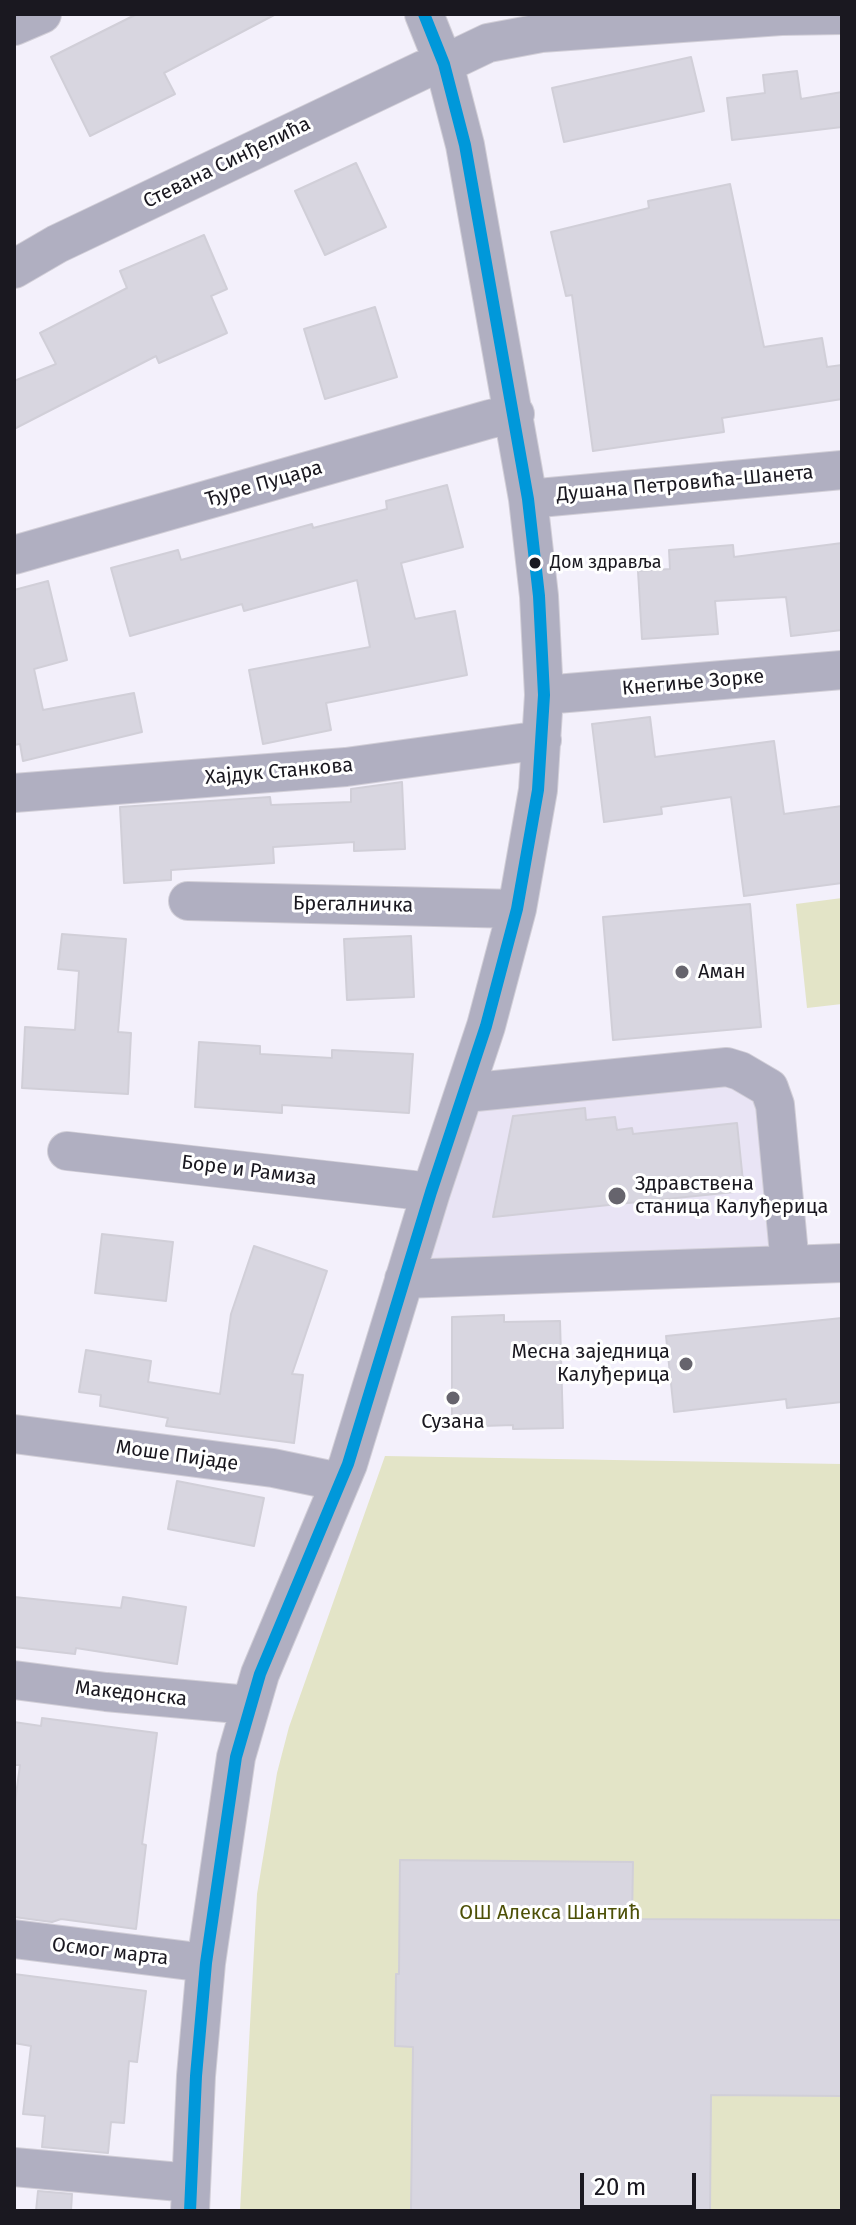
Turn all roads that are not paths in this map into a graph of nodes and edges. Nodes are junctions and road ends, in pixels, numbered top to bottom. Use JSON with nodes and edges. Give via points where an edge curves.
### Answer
{"nodes":[{"id":1,"x":42,"y":14,"type":"edge"},
{"id":2,"x":424,"y":14,"type":"edge"},
{"id":3,"x":842,"y":15,"type":"edge"},
{"id":4,"x":14,"y":26,"type":"edge"},
{"id":5,"x":444,"y":64,"type":"junction"},
{"id":6,"x":14,"y":269,"type":"edge"},
{"id":7,"x":515,"y":414,"type":"junction"},
{"id":8,"x":842,"y":470,"type":"edge"},
{"id":9,"x":528,"y":499,"type":"junction"},
{"id":10,"x":14,"y":555,"type":"edge"},
{"id":11,"x":842,"y":670,"type":"edge"},
{"id":12,"x":544,"y":695,"type":"junction"},
{"id":13,"x":542,"y":740,"type":"junction"},
{"id":14,"x":14,"y":793,"type":"edge"},
{"id":15,"x":188,"y":901,"type":"dead end"},
{"id":16,"x":517,"y":909,"type":"junction"},
{"id":17,"x":465,"y":1093,"type":"junction"},
{"id":18,"x":67,"y":1151,"type":"dead end"},
{"id":19,"x":431,"y":1192,"type":"junction"},
{"id":20,"x":842,"y":1263,"type":"edge"},
{"id":21,"x":790,"y":1265,"type":"junction"},
{"id":22,"x":404,"y":1279,"type":"junction"},
{"id":23,"x":14,"y":1434,"type":"edge"},
{"id":24,"x":340,"y":1482,"type":"junction"},
{"id":25,"x":14,"y":1680,"type":"edge"},
{"id":26,"x":249,"y":1705,"type":"junction"},
{"id":27,"x":14,"y":1939,"type":"edge"},
{"id":28,"x":206,"y":1963,"type":"junction"},
{"id":29,"x":14,"y":2167,"type":"edge"},
{"id":30,"x":190,"y":2197,"type":"edge"}],
"edges":[{"from":1,"to":4,"type":"street"},
{"from":2,"to":5,"type":"street"},
{"from":3,"to":5,"type":"street","name":"Стевана Синђелића","via":[[541,33],[488,43]]},
{"from":5,"to":6,"type":"street","name":"Стевана Синђелића","via":[[57,244]]},
{"from":5,"to":7,"type":"street","via":[[465,145]]},
{"from":7,"to":9,"type":"street"},
{"from":7,"to":10,"type":"street","name":"Ђуре Пуцара"},
{"from":8,"to":9,"type":"street","name":"Душана Петровића-Шанета"},
{"from":9,"to":12,"type":"street"},
{"from":11,"to":12,"type":"street","name":"Кнегиње Зорке"},
{"from":12,"to":13,"type":"street"},
{"from":13,"to":14,"type":"street","name":"Хајдук Станкова","via":[[346,767]]},
{"from":13,"to":16,"type":"street","via":[[533,832]]},
{"from":15,"to":16,"type":"street","name":"Брегалничка"},
{"from":16,"to":17,"type":"street"},
{"from":17,"to":19,"type":"street"},
{"from":17,"to":21,"type":"street","via":[[727,1067],[740,1071],[769,1088],[775,1105]]},
{"from":18,"to":19,"type":"street","name":"Боре и Рамиза"},
{"from":19,"to":22,"type":"street"},
{"from":20,"to":21,"type":"street"},
{"from":21,"to":22,"type":"street"},
{"from":22,"to":24,"type":"street"},
{"from":23,"to":24,"type":"street","name":"Моше Пијаде","via":[[273,1468]]},
{"from":24,"to":26,"type":"street"},
{"from":25,"to":26,"type":"street","name":"Македонска"},
{"from":26,"to":28,"type":"street","via":[[226,1816]]},
{"from":27,"to":28,"type":"street","name":"Осмог марта"},
{"from":28,"to":30,"type":"street"},
{"from":29,"to":30,"type":"street"}]}
